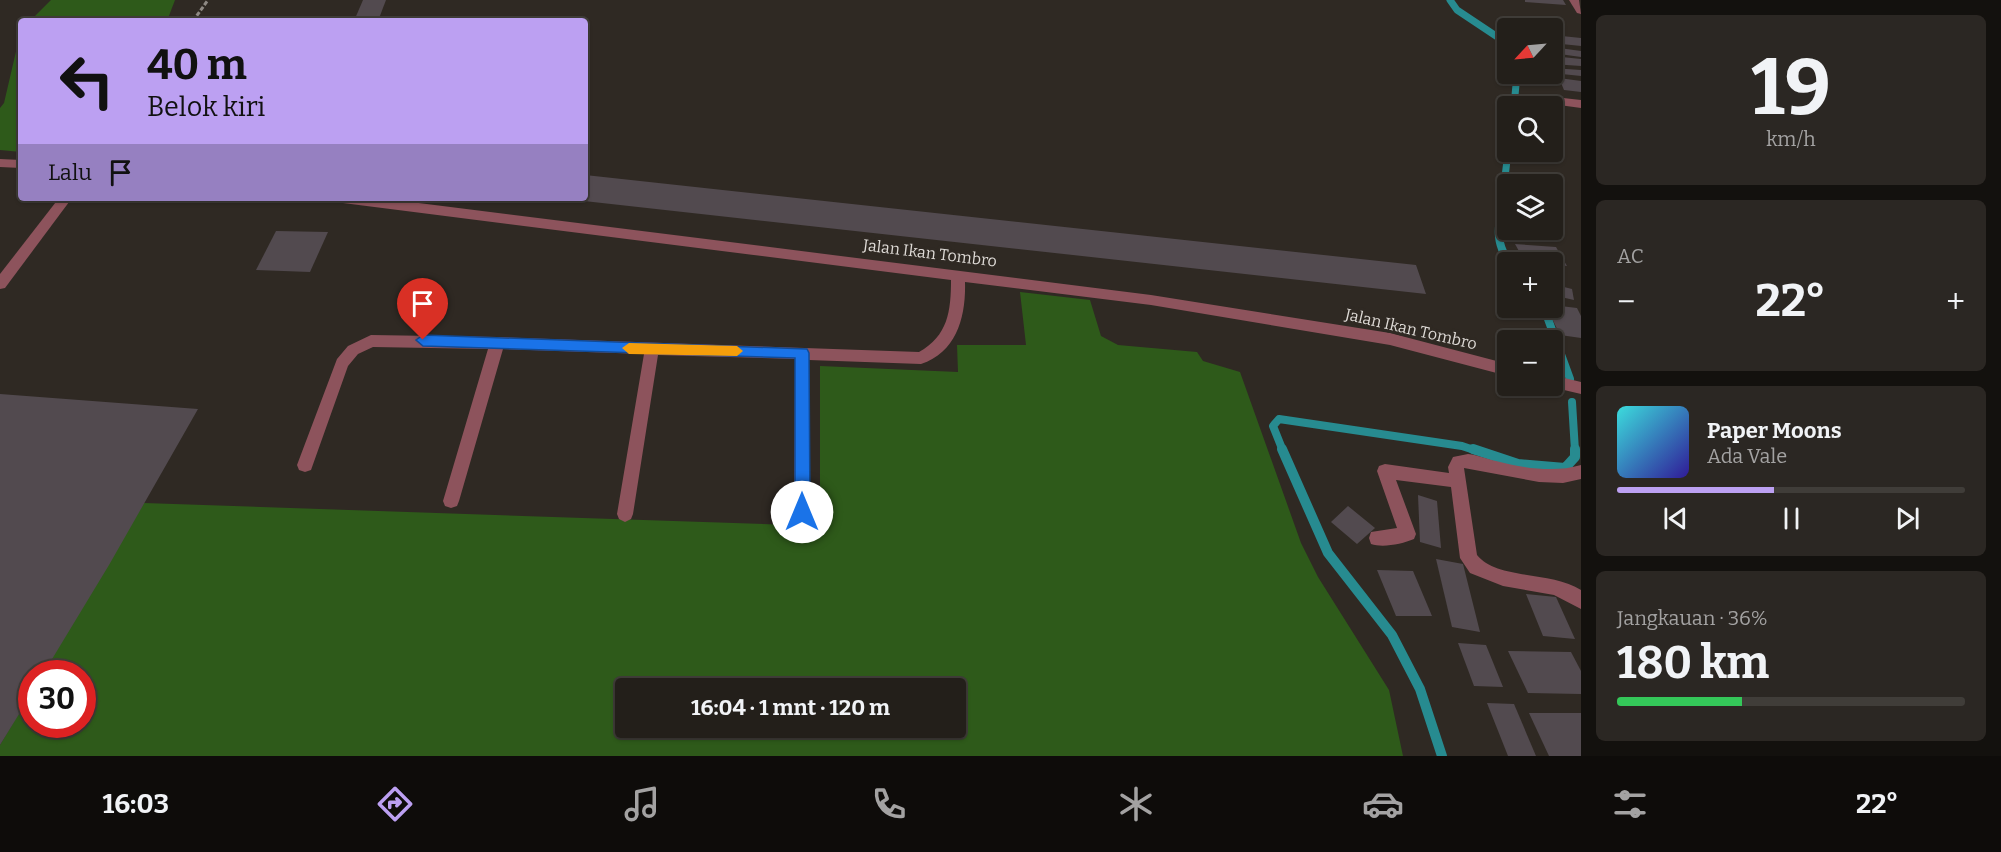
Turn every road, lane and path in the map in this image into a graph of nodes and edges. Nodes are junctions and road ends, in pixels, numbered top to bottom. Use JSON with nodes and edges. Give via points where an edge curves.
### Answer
{"nodes":[{"id":1,"x":208,"y":0,"type":"edge"},
{"id":2,"x":1574,"y":0,"type":"edge"},
{"id":3,"x":1581,"y":11,"type":"edge"},
{"id":4,"x":195,"y":18,"type":"edge"},
{"id":5,"x":1563,"y":102,"type":"dead end"},
{"id":6,"x":1581,"y":104,"type":"edge"},
{"id":7,"x":0,"y":163,"type":"edge"},
{"id":8,"x":18,"y":164,"type":"edge"},
{"id":9,"x":64,"y":201,"type":"edge"},
{"id":10,"x":367,"y":201,"type":"edge"},
{"id":11,"x":958,"y":275,"type":"junction"},
{"id":12,"x":0,"y":284,"type":"edge"},
{"id":13,"x":497,"y":343,"type":"junction"},
{"id":14,"x":652,"y":349,"type":"junction"},
{"id":15,"x":802,"y":353,"type":"junction"},
{"id":16,"x":1497,"y":367,"type":"edge"},
{"id":17,"x":1563,"y":384,"type":"edge"},
{"id":18,"x":1581,"y":388,"type":"edge"},
{"id":19,"x":305,"y":465,"type":"dead end"},
{"id":20,"x":1581,"y":472,"type":"edge"},
{"id":21,"x":1458,"y":481,"type":"junction"},
{"id":22,"x":451,"y":501,"type":"dead end"},
{"id":23,"x":802,"y":512,"type":"dead end"},
{"id":24,"x":625,"y":514,"type":"dead end"},
{"id":25,"x":1377,"y":538,"type":"dead end"},
{"id":26,"x":1581,"y":600,"type":"edge"}],
"edges":[{"from":1,"to":4,"type":"path"},
{"from":2,"to":3,"type":"street"},
{"from":5,"to":6,"type":"street"},
{"from":7,"to":8,"type":"street"},
{"from":9,"to":12,"type":"street"},
{"from":10,"to":11,"type":"street","name":"Jalan Ikan Tombro"},
{"from":11,"to":15,"type":"street","via":[[958,316],[950,332],[929,355],[921,358]]},
{"from":11,"to":16,"type":"street","name":"Jalan Ikan Tombro","via":[[1152,300],[1390,339]]},
{"from":13,"to":14,"type":"street"},
{"from":13,"to":19,"type":"street","via":[[371,341],[352,350],[342,363]]},
{"from":13,"to":22,"type":"street"},
{"from":14,"to":15,"type":"street"},
{"from":14,"to":24,"type":"street"},
{"from":15,"to":23,"type":"street"},
{"from":17,"to":18,"type":"street"},
{"from":20,"to":21,"type":"street","via":[[1561,476],[1499,469],[1466,460],[1458,463]]},
{"from":21,"to":25,"type":"street","via":[[1385,471],[1408,534]]},
{"from":21,"to":26,"type":"street","via":[[1469,558],[1476,569],[1561,588]]}]}
